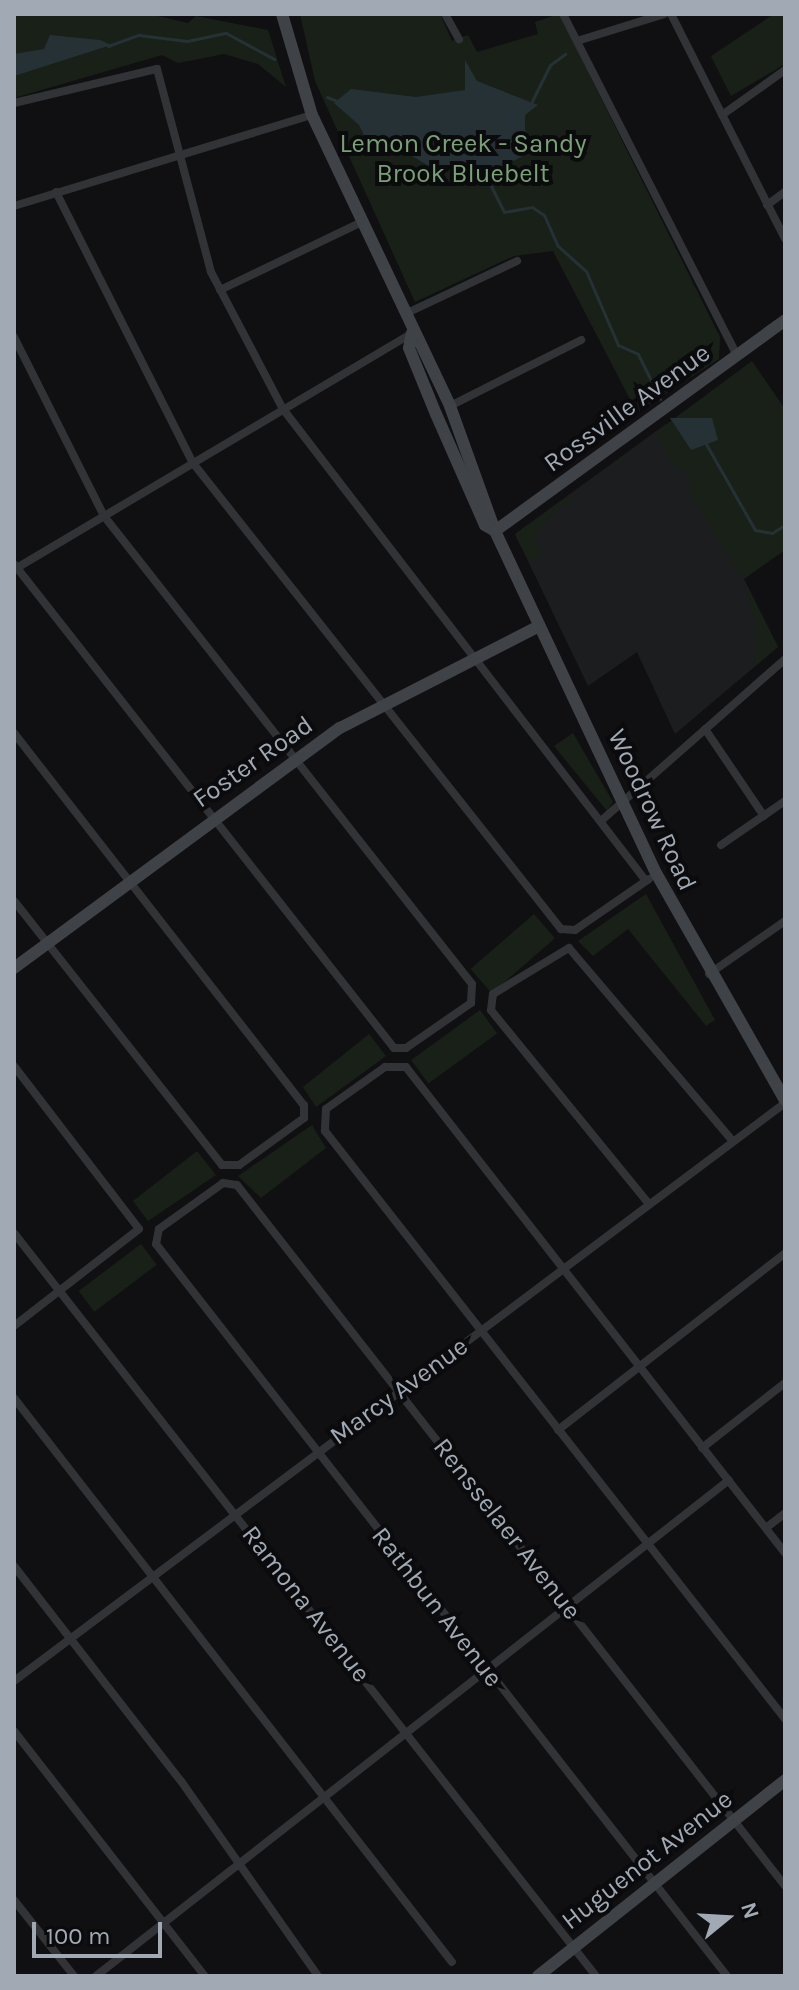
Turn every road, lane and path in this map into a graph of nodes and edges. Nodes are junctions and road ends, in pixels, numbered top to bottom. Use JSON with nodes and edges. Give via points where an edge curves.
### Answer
{"nodes":[{"id":1,"x":282,"y":14,"type":"edge"},
{"id":2,"x":445,"y":14,"type":"edge"},
{"id":3,"x":563,"y":14,"type":"edge"},
{"id":4,"x":664,"y":14,"type":"edge"},
{"id":5,"x":671,"y":14,"type":"edge"},
{"id":6,"x":459,"y":39,"type":"dead end"},
{"id":7,"x":577,"y":41,"type":"junction"},
{"id":8,"x":785,"y":70,"type":"edge"},
{"id":9,"x":14,"y":103,"type":"edge"},
{"id":10,"x":312,"y":115,"type":"junction"},
{"id":11,"x":722,"y":115,"type":"junction"},
{"id":12,"x":181,"y":150,"type":"junction"},
{"id":13,"x":56,"y":192,"type":"junction"},
{"id":14,"x":785,"y":192,"type":"edge"},
{"id":15,"x":767,"y":205,"type":"junction"},
{"id":16,"x":14,"y":206,"type":"edge"},
{"id":17,"x":362,"y":222,"type":"junction"},
{"id":18,"x":785,"y":239,"type":"edge"},
{"id":19,"x":517,"y":261,"type":"dead end"},
{"id":20,"x":220,"y":290,"type":"junction"},
{"id":21,"x":405,"y":314,"type":"junction"},
{"id":22,"x":785,"y":320,"type":"edge"},
{"id":23,"x":412,"y":333,"type":"junction"},
{"id":24,"x":14,"y":337,"type":"edge"},
{"id":25,"x":581,"y":340,"type":"dead end"},
{"id":26,"x":737,"y":356,"type":"junction"},
{"id":27,"x":450,"y":406,"type":"junction"},
{"id":28,"x":283,"y":409,"type":"junction"},
{"id":29,"x":436,"y":414,"type":"junction"},
{"id":30,"x":193,"y":463,"type":"junction"},
{"id":31,"x":104,"y":516,"type":"junction"},
{"id":32,"x":495,"y":531,"type":"junction"},
{"id":33,"x":15,"y":567,"type":"edge"},
{"id":34,"x":539,"y":626,"type":"junction"},
{"id":35,"x":475,"y":658,"type":"junction"},
{"id":36,"x":785,"y":659,"type":"edge"},
{"id":37,"x":383,"y":705,"type":"junction"},
{"id":38,"x":705,"y":729,"type":"junction"},
{"id":39,"x":14,"y":733,"type":"edge"},
{"id":40,"x":295,"y":759,"type":"junction"},
{"id":41,"x":624,"y":800,"type":"junction"},
{"id":42,"x":785,"y":801,"type":"edge"},
{"id":43,"x":764,"y":816,"type":"junction"},
{"id":44,"x":209,"y":818,"type":"junction"},
{"id":45,"x":602,"y":820,"type":"junction"},
{"id":46,"x":721,"y":845,"type":"dead end"},
{"id":47,"x":651,"y":877,"type":"junction"},
{"id":48,"x":128,"y":879,"type":"junction"},
{"id":49,"x":14,"y":901,"type":"edge"},
{"id":50,"x":785,"y":921,"type":"edge"},
{"id":51,"x":46,"y":943,"type":"junction"},
{"id":52,"x":14,"y":968,"type":"edge"},
{"id":53,"x":708,"y":975,"type":"junction"},
{"id":54,"x":14,"y":1066,"type":"edge"},
{"id":55,"x":785,"y":1102,"type":"edge"},
{"id":56,"x":731,"y":1139,"type":"junction"},
{"id":57,"x":223,"y":1183,"type":"joint"},
{"id":58,"x":649,"y":1204,"type":"junction"},
{"id":59,"x":14,"y":1233,"type":"edge"},
{"id":60,"x":785,"y":1253,"type":"edge"},
{"id":61,"x":561,"y":1270,"type":"junction"},
{"id":62,"x":61,"y":1292,"type":"junction"},
{"id":63,"x":14,"y":1326,"type":"edge"},
{"id":64,"x":483,"y":1330,"type":"junction"},
{"id":65,"x":639,"y":1366,"type":"junction"},
{"id":66,"x":785,"y":1383,"type":"edge"},
{"id":67,"x":400,"y":1391,"type":"junction"},
{"id":68,"x":14,"y":1398,"type":"edge"},
{"id":69,"x":558,"y":1430,"type":"junction"},
{"id":70,"x":702,"y":1448,"type":"junction"},
{"id":71,"x":316,"y":1451,"type":"junction"},
{"id":72,"x":729,"y":1480,"type":"junction"},
{"id":73,"x":234,"y":1512,"type":"junction"},
{"id":74,"x":785,"y":1513,"type":"edge"},
{"id":75,"x":766,"y":1528,"type":"junction"},
{"id":76,"x":648,"y":1544,"type":"junction"},
{"id":77,"x":785,"y":1553,"type":"edge"},
{"id":78,"x":14,"y":1566,"type":"edge"},
{"id":79,"x":153,"y":1575,"type":"junction"},
{"id":80,"x":567,"y":1607,"type":"junction"},
{"id":81,"x":69,"y":1637,"type":"junction"},
{"id":82,"x":486,"y":1670,"type":"junction"},
{"id":83,"x":14,"y":1681,"type":"edge"},
{"id":84,"x":785,"y":1719,"type":"edge"},
{"id":85,"x":14,"y":1731,"type":"edge"},
{"id":86,"x":406,"y":1732,"type":"junction"},
{"id":87,"x":785,"y":1780,"type":"edge"},
{"id":88,"x":325,"y":1797,"type":"junction"},
{"id":89,"x":733,"y":1820,"type":"junction"},
{"id":90,"x":240,"y":1862,"type":"junction"},
{"id":91,"x":653,"y":1881,"type":"junction"},
{"id":92,"x":785,"y":1886,"type":"edge"},
{"id":93,"x":14,"y":1900,"type":"edge"},
{"id":94,"x":163,"y":1923,"type":"junction"},
{"id":95,"x":574,"y":1945,"type":"junction"},
{"id":96,"x":452,"y":1962,"type":"dead end"},
{"id":97,"x":74,"y":1976,"type":"edge"},
{"id":98,"x":96,"y":1976,"type":"edge"},
{"id":99,"x":205,"y":1976,"type":"edge"},
{"id":100,"x":318,"y":1976,"type":"edge"},
{"id":101,"x":538,"y":1976,"type":"edge"},
{"id":102,"x":596,"y":1976,"type":"edge"},
{"id":103,"x":727,"y":1976,"type":"edge"}],
"edges":[{"from":1,"to":10,"type":"street","name":"Woodrow Road"},
{"from":2,"to":6,"type":"street"},
{"from":3,"to":7,"type":"street"},
{"from":4,"to":7,"type":"street"},
{"from":5,"to":11,"type":"street"},
{"from":7,"to":26,"type":"street"},
{"from":8,"to":11,"type":"street"},
{"from":9,"to":12,"type":"street","via":[[155,66]]},
{"from":10,"to":12,"type":"street"},
{"from":10,"to":17,"type":"street","name":"Woodrow Road"},
{"from":11,"to":15,"type":"street"},
{"from":12,"to":13,"type":"street"},
{"from":12,"to":20,"type":"street"},
{"from":13,"to":16,"type":"street"},
{"from":13,"to":30,"type":"street"},
{"from":14,"to":15,"type":"street"},
{"from":15,"to":18,"type":"street"},
{"from":17,"to":20,"type":"street"},
{"from":17,"to":21,"type":"street","name":"Woodrow Road"},
{"from":19,"to":21,"type":"street"},
{"from":20,"to":28,"type":"street"},
{"from":21,"to":23,"type":"street","name":"Woodrow Road"},
{"from":22,"to":26,"type":"street","name":"Rossville Avenue"},
{"from":23,"to":27,"type":"street","name":"Woodrow Road"},
{"from":23,"to":28,"type":"street"},
{"from":23,"to":29,"type":"street","name":"Woodrow Road","via":[[409,348]]},
{"from":24,"to":31,"type":"street"},
{"from":25,"to":27,"type":"street"},
{"from":26,"to":32,"type":"street","name":"Rossville Avenue"},
{"from":27,"to":29,"type":"street"},
{"from":27,"to":32,"type":"street","name":"Woodrow Road"},
{"from":28,"to":30,"type":"street"},
{"from":28,"to":35,"type":"street"},
{"from":29,"to":32,"type":"street","name":"Woodrow Road","via":[[485,525]]},
{"from":30,"to":31,"type":"street"},
{"from":30,"to":37,"type":"street"},
{"from":31,"to":33,"type":"street"},
{"from":31,"to":40,"type":"street"},
{"from":32,"to":34,"type":"street","name":"Woodrow Road"},
{"from":33,"to":44,"type":"street"},
{"from":34,"to":35,"type":"street","name":"Foster Road"},
{"from":34,"to":41,"type":"street","name":"Woodrow Road"},
{"from":35,"to":37,"type":"street","name":"Foster Road"},
{"from":35,"to":45,"type":"street"},
{"from":36,"to":38,"type":"street"},
{"from":37,"to":40,"type":"street","name":"Foster Road"},
{"from":37,"to":47,"type":"street","via":[[566,932]]},
{"from":38,"to":41,"type":"street"},
{"from":38,"to":43,"type":"street"},
{"from":39,"to":48,"type":"street"},
{"from":40,"to":44,"type":"street","name":"Foster Road"},
{"from":40,"to":44,"type":"street","via":[[475,996],[397,1050]]},
{"from":41,"to":45,"type":"street"},
{"from":41,"to":47,"type":"street","name":"Woodrow Road"},
{"from":42,"to":43,"type":"street"},
{"from":43,"to":46,"type":"street"},
{"from":44,"to":48,"type":"street","name":"Foster Road"},
{"from":45,"to":47,"type":"street"},
{"from":47,"to":53,"type":"street","name":"Woodrow Road"},
{"from":48,"to":51,"type":"street","name":"Foster Road"},
{"from":48,"to":51,"type":"street","via":[[307,1113],[231,1168]]},
{"from":49,"to":51,"type":"street"},
{"from":50,"to":53,"type":"street"},
{"from":51,"to":52,"type":"street","name":"Foster Road"},
{"from":53,"to":55,"type":"street","name":"Woodrow Road"},
{"from":54,"to":62,"type":"street","via":[[139,1232]]},
{"from":55,"to":56,"type":"street","name":"Marcy Avenue"},
{"from":56,"to":58,"type":"street","name":"Marcy Avenue"},
{"from":56,"to":58,"type":"street","via":[[566,947],[489,1001]]},
{"from":57,"to":67,"type":"street","name":"Rensselaer Avenue","via":[[238,1186]]},
{"from":57,"to":71,"type":"street","name":"Rathbun Avenue","via":[[155,1234]]},
{"from":58,"to":61,"type":"street","name":"Marcy Avenue"},
{"from":59,"to":62,"type":"street","name":"Ramona Avenue"},
{"from":60,"to":65,"type":"street"},
{"from":61,"to":64,"type":"street","name":"Marcy Avenue"},
{"from":61,"to":64,"type":"street","via":[[399,1064],[337,1100],[322,1118]]},
{"from":61,"to":65,"type":"street"},
{"from":62,"to":63,"type":"street"},
{"from":62,"to":73,"type":"street","name":"Ramona Avenue"},
{"from":64,"to":67,"type":"street","name":"Marcy Avenue"},
{"from":64,"to":69,"type":"street"},
{"from":65,"to":69,"type":"street"},
{"from":65,"to":70,"type":"street"},
{"from":66,"to":70,"type":"street"},
{"from":67,"to":71,"type":"street","name":"Marcy Avenue"},
{"from":67,"to":80,"type":"street","name":"Rensselaer Avenue"},
{"from":68,"to":79,"type":"street"},
{"from":69,"to":76,"type":"street"},
{"from":70,"to":72,"type":"street"},
{"from":71,"to":73,"type":"street","name":"Marcy Avenue"},
{"from":71,"to":82,"type":"street","name":"Rathbun Avenue"},
{"from":72,"to":75,"type":"street"},
{"from":72,"to":76,"type":"street"},
{"from":73,"to":79,"type":"street","name":"Marcy Avenue"},
{"from":73,"to":86,"type":"street","name":"Ramona Avenue"},
{"from":74,"to":75,"type":"street"},
{"from":75,"to":77,"type":"street"},
{"from":76,"to":80,"type":"street"},
{"from":76,"to":84,"type":"street"},
{"from":78,"to":81,"type":"street"},
{"from":79,"to":81,"type":"street","name":"Marcy Avenue"},
{"from":79,"to":88,"type":"street"},
{"from":80,"to":82,"type":"street"},
{"from":80,"to":89,"type":"street","name":"Rensselaer Avenue"},
{"from":81,"to":83,"type":"street","name":"Marcy Avenue"},
{"from":81,"to":90,"type":"street"},
{"from":82,"to":86,"type":"street"},
{"from":82,"to":91,"type":"street","name":"Rathbun Avenue"},
{"from":85,"to":94,"type":"street"},
{"from":86,"to":88,"type":"street"},
{"from":86,"to":95,"type":"street","name":"Ramona Avenue"},
{"from":87,"to":89,"type":"street","name":"Huguenot Avenue"},
{"from":88,"to":90,"type":"street"},
{"from":88,"to":96,"type":"street"},
{"from":89,"to":91,"type":"street","name":"Huguenot Avenue"},
{"from":89,"to":92,"type":"street","name":"Rensselaer Avenue"},
{"from":90,"to":94,"type":"street"},
{"from":90,"to":100,"type":"street"},
{"from":91,"to":95,"type":"street","name":"Huguenot Avenue"},
{"from":91,"to":103,"type":"street","name":"Rathbun Avenue"},
{"from":93,"to":97,"type":"street"},
{"from":94,"to":98,"type":"street"},
{"from":94,"to":99,"type":"street"},
{"from":95,"to":101,"type":"street","name":"Huguenot Avenue"},
{"from":95,"to":102,"type":"street","name":"Ramona Avenue"}]}
